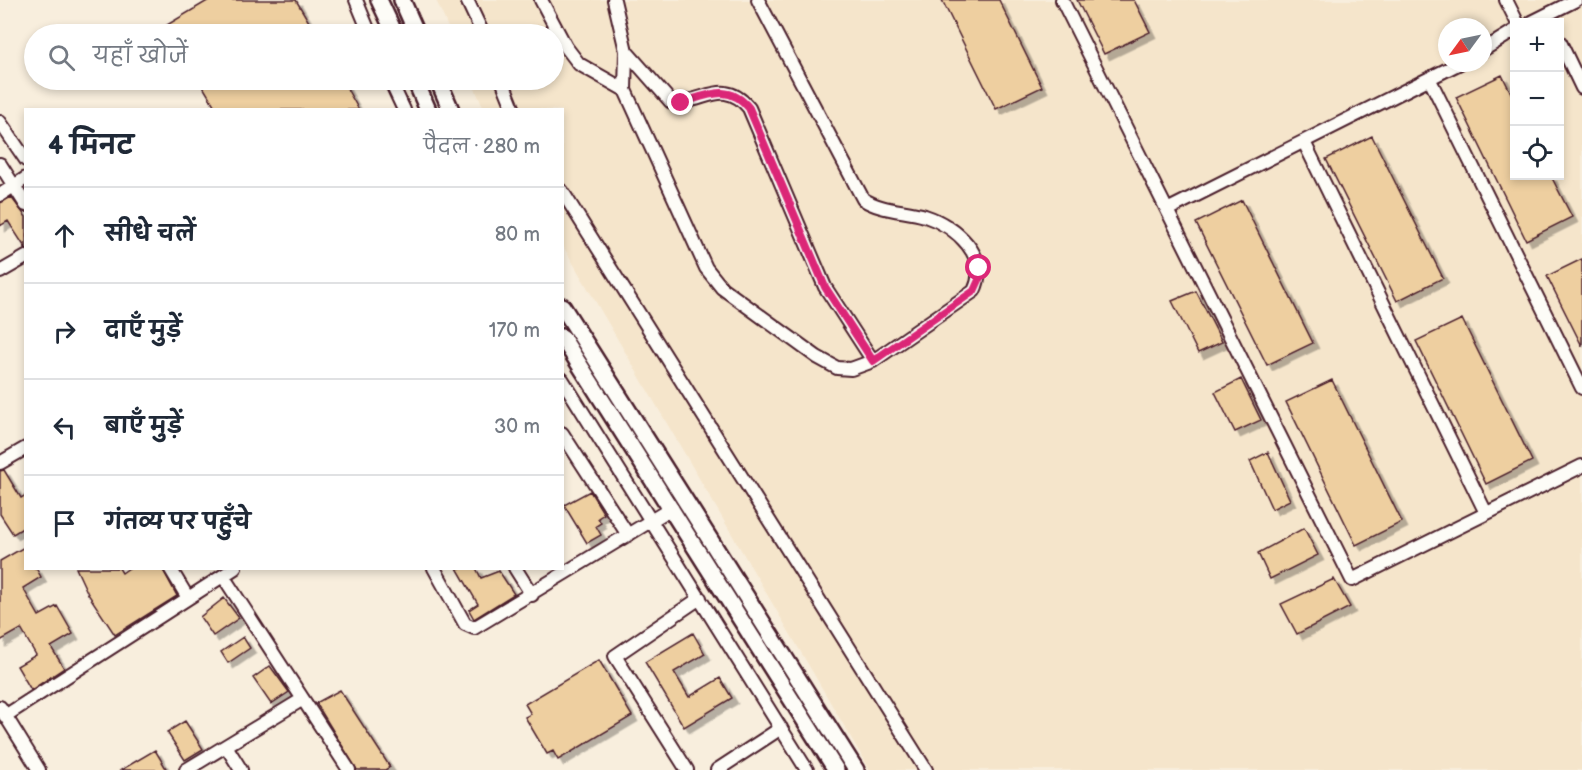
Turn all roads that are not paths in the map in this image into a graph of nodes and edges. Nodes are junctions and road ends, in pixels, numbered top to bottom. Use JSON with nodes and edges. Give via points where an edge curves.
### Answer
{"nodes":[{"id":1,"x":356,"y":0,"type":"edge"},
{"id":2,"x":379,"y":0,"type":"edge"},
{"id":3,"x":402,"y":0,"type":"edge"},
{"id":4,"x":467,"y":0,"type":"edge"},
{"id":5,"x":541,"y":0,"type":"edge"},
{"id":6,"x":614,"y":0,"type":"edge"},
{"id":7,"x":758,"y":0,"type":"edge"},
{"id":8,"x":1062,"y":0,"type":"edge"},
{"id":9,"x":1506,"y":0,"type":"edge"},
{"id":10,"x":1576,"y":0,"type":"edge"},
{"id":11,"x":1515,"y":18,"type":"edge"},
{"id":12,"x":1549,"y":18,"type":"edge"},
{"id":13,"x":366,"y":24,"type":"edge"},
{"id":14,"x":390,"y":24,"type":"edge"},
{"id":15,"x":413,"y":24,"type":"edge"},
{"id":16,"x":478,"y":24,"type":"edge"},
{"id":17,"x":553,"y":24,"type":"edge"},
{"id":18,"x":1510,"y":35,"type":"edge"},
{"id":19,"x":564,"y":43,"type":"edge"},
{"id":20,"x":1492,"y":45,"type":"edge"},
{"id":21,"x":1564,"y":50,"type":"edge"},
{"id":22,"x":626,"y":51,"type":"junction"},
{"id":23,"x":1444,"y":72,"type":"edge"},
{"id":24,"x":1430,"y":80,"type":"junction"},
{"id":25,"x":1582,"y":88,"type":"edge"},
{"id":26,"x":395,"y":90,"type":"edge"},
{"id":27,"x":419,"y":90,"type":"edge"},
{"id":28,"x":442,"y":90,"type":"edge"},
{"id":29,"x":505,"y":90,"type":"edge"},
{"id":30,"x":625,"y":90,"type":"junction"},
{"id":31,"x":403,"y":108,"type":"edge"},
{"id":32,"x":427,"y":108,"type":"edge"},
{"id":33,"x":450,"y":108,"type":"edge"},
{"id":34,"x":513,"y":108,"type":"edge"},
{"id":35,"x":0,"y":122,"type":"edge"},
{"id":36,"x":1304,"y":142,"type":"junction"},
{"id":37,"x":24,"y":157,"type":"edge"},
{"id":38,"x":0,"y":164,"type":"edge"},
{"id":39,"x":24,"y":179,"type":"edge"},
{"id":40,"x":14,"y":186,"type":"junction"},
{"id":41,"x":564,"y":194,"type":"edge"},
{"id":42,"x":0,"y":195,"type":"edge"},
{"id":43,"x":24,"y":203,"type":"edge"},
{"id":44,"x":1167,"y":210,"type":"junction"},
{"id":45,"x":24,"y":258,"type":"edge"},
{"id":46,"x":0,"y":273,"type":"edge"},
{"id":47,"x":564,"y":309,"type":"edge"},
{"id":48,"x":564,"y":341,"type":"edge"},
{"id":49,"x":873,"y":361,"type":"junction"},
{"id":50,"x":564,"y":382,"type":"edge"},
{"id":51,"x":1582,"y":388,"type":"edge"},
{"id":52,"x":564,"y":436,"type":"edge"},
{"id":53,"x":24,"y":449,"type":"edge"},
{"id":54,"x":0,"y":463,"type":"edge"},
{"id":55,"x":1582,"y":466,"type":"edge"},
{"id":56,"x":672,"y":508,"type":"junction"},
{"id":57,"x":1486,"y":513,"type":"junction"},
{"id":58,"x":651,"y":521,"type":"junction"},
{"id":59,"x":628,"y":535,"type":"junction"},
{"id":60,"x":171,"y":570,"type":"edge"},
{"id":61,"x":232,"y":570,"type":"edge"},
{"id":62,"x":435,"y":570,"type":"edge"},
{"id":63,"x":516,"y":570,"type":"edge"},
{"id":64,"x":223,"y":576,"type":"junction"},
{"id":65,"x":532,"y":595,"type":"junction"},
{"id":66,"x":188,"y":598,"type":"junction"},
{"id":67,"x":700,"y":598,"type":"junction"},
{"id":68,"x":303,"y":699,"type":"junction"},
{"id":69,"x":3,"y":711,"type":"edge"},
{"id":70,"x":781,"y":728,"type":"junction"},
{"id":71,"x":226,"y":746,"type":"junction"},
{"id":72,"x":39,"y":770,"type":"edge"},
{"id":73,"x":186,"y":770,"type":"edge"},
{"id":74,"x":242,"y":770,"type":"edge"},
{"id":75,"x":349,"y":770,"type":"edge"},
{"id":76,"x":687,"y":770,"type":"edge"},
{"id":77,"x":717,"y":770,"type":"edge"},
{"id":78,"x":807,"y":770,"type":"edge"},
{"id":79,"x":836,"y":770,"type":"edge"},
{"id":80,"x":856,"y":770,"type":"edge"},
{"id":81,"x":926,"y":770,"type":"edge"}],
"edges":[{"from":1,"to":13,"type":"street"},
{"from":2,"to":14,"type":"main road"},
{"from":3,"to":15,"type":"main road"},
{"from":4,"to":16,"type":"street"},
{"from":5,"to":17,"type":"street"},
{"from":6,"to":22,"type":"street"},
{"from":7,"to":49,"type":"street","via":[[863,199],[873,205],[926,216],[948,227],[965,241],[979,268],[974,291]]},
{"from":8,"to":44,"type":"street"},
{"from":9,"to":11,"type":"street"},
{"from":10,"to":12,"type":"street"},
{"from":18,"to":20,"type":"street"},
{"from":19,"to":30,"type":"street","via":[[579,64]]},
{"from":21,"to":25,"type":"street"},
{"from":22,"to":30,"type":"street"},
{"from":22,"to":49,"type":"street","via":[[671,102],[728,92],[740,97],[749,108],[825,287]]},
{"from":23,"to":24,"type":"street"},
{"from":24,"to":36,"type":"street"},
{"from":24,"to":51,"type":"street"},
{"from":26,"to":31,"type":"street"},
{"from":27,"to":32,"type":"main road"},
{"from":28,"to":33,"type":"main road"},
{"from":29,"to":34,"type":"street"},
{"from":30,"to":49,"type":"street","via":[[706,268],[722,288],[828,364],[851,369]]},
{"from":35,"to":37,"type":"street"},
{"from":36,"to":44,"type":"street"},
{"from":36,"to":57,"type":"street"},
{"from":38,"to":40,"type":"street"},
{"from":39,"to":40,"type":"street"},
{"from":40,"to":42,"type":"street"},
{"from":40,"to":43,"type":"street"},
{"from":41,"to":81,"type":"street"},
{"from":44,"to":57,"type":"street","via":[[1352,580]]},
{"from":45,"to":46,"type":"street"},
{"from":47,"to":80,"type":"main road"},
{"from":48,"to":56,"type":"main road"},
{"from":50,"to":58,"type":"street"},
{"from":52,"to":59,"type":"street"},
{"from":53,"to":54,"type":"street"},
{"from":55,"to":57,"type":"street"},
{"from":56,"to":58,"type":"street"},
{"from":56,"to":79,"type":"main road"},
{"from":58,"to":59,"type":"street"},
{"from":58,"to":67,"type":"street"},
{"from":59,"to":65,"type":"street"},
{"from":60,"to":66,"type":"street"},
{"from":61,"to":64,"type":"street"},
{"from":62,"to":65,"type":"street","via":[[471,629]]},
{"from":63,"to":65,"type":"street"},
{"from":64,"to":66,"type":"street"},
{"from":64,"to":68,"type":"street"},
{"from":66,"to":69,"type":"street"},
{"from":67,"to":70,"type":"street"},
{"from":67,"to":76,"type":"street","via":[[615,656]]},
{"from":68,"to":71,"type":"street"},
{"from":68,"to":75,"type":"street"},
{"from":69,"to":72,"type":"street"},
{"from":70,"to":77,"type":"street"},
{"from":70,"to":78,"type":"street"},
{"from":71,"to":73,"type":"street"},
{"from":71,"to":74,"type":"street"}]}
